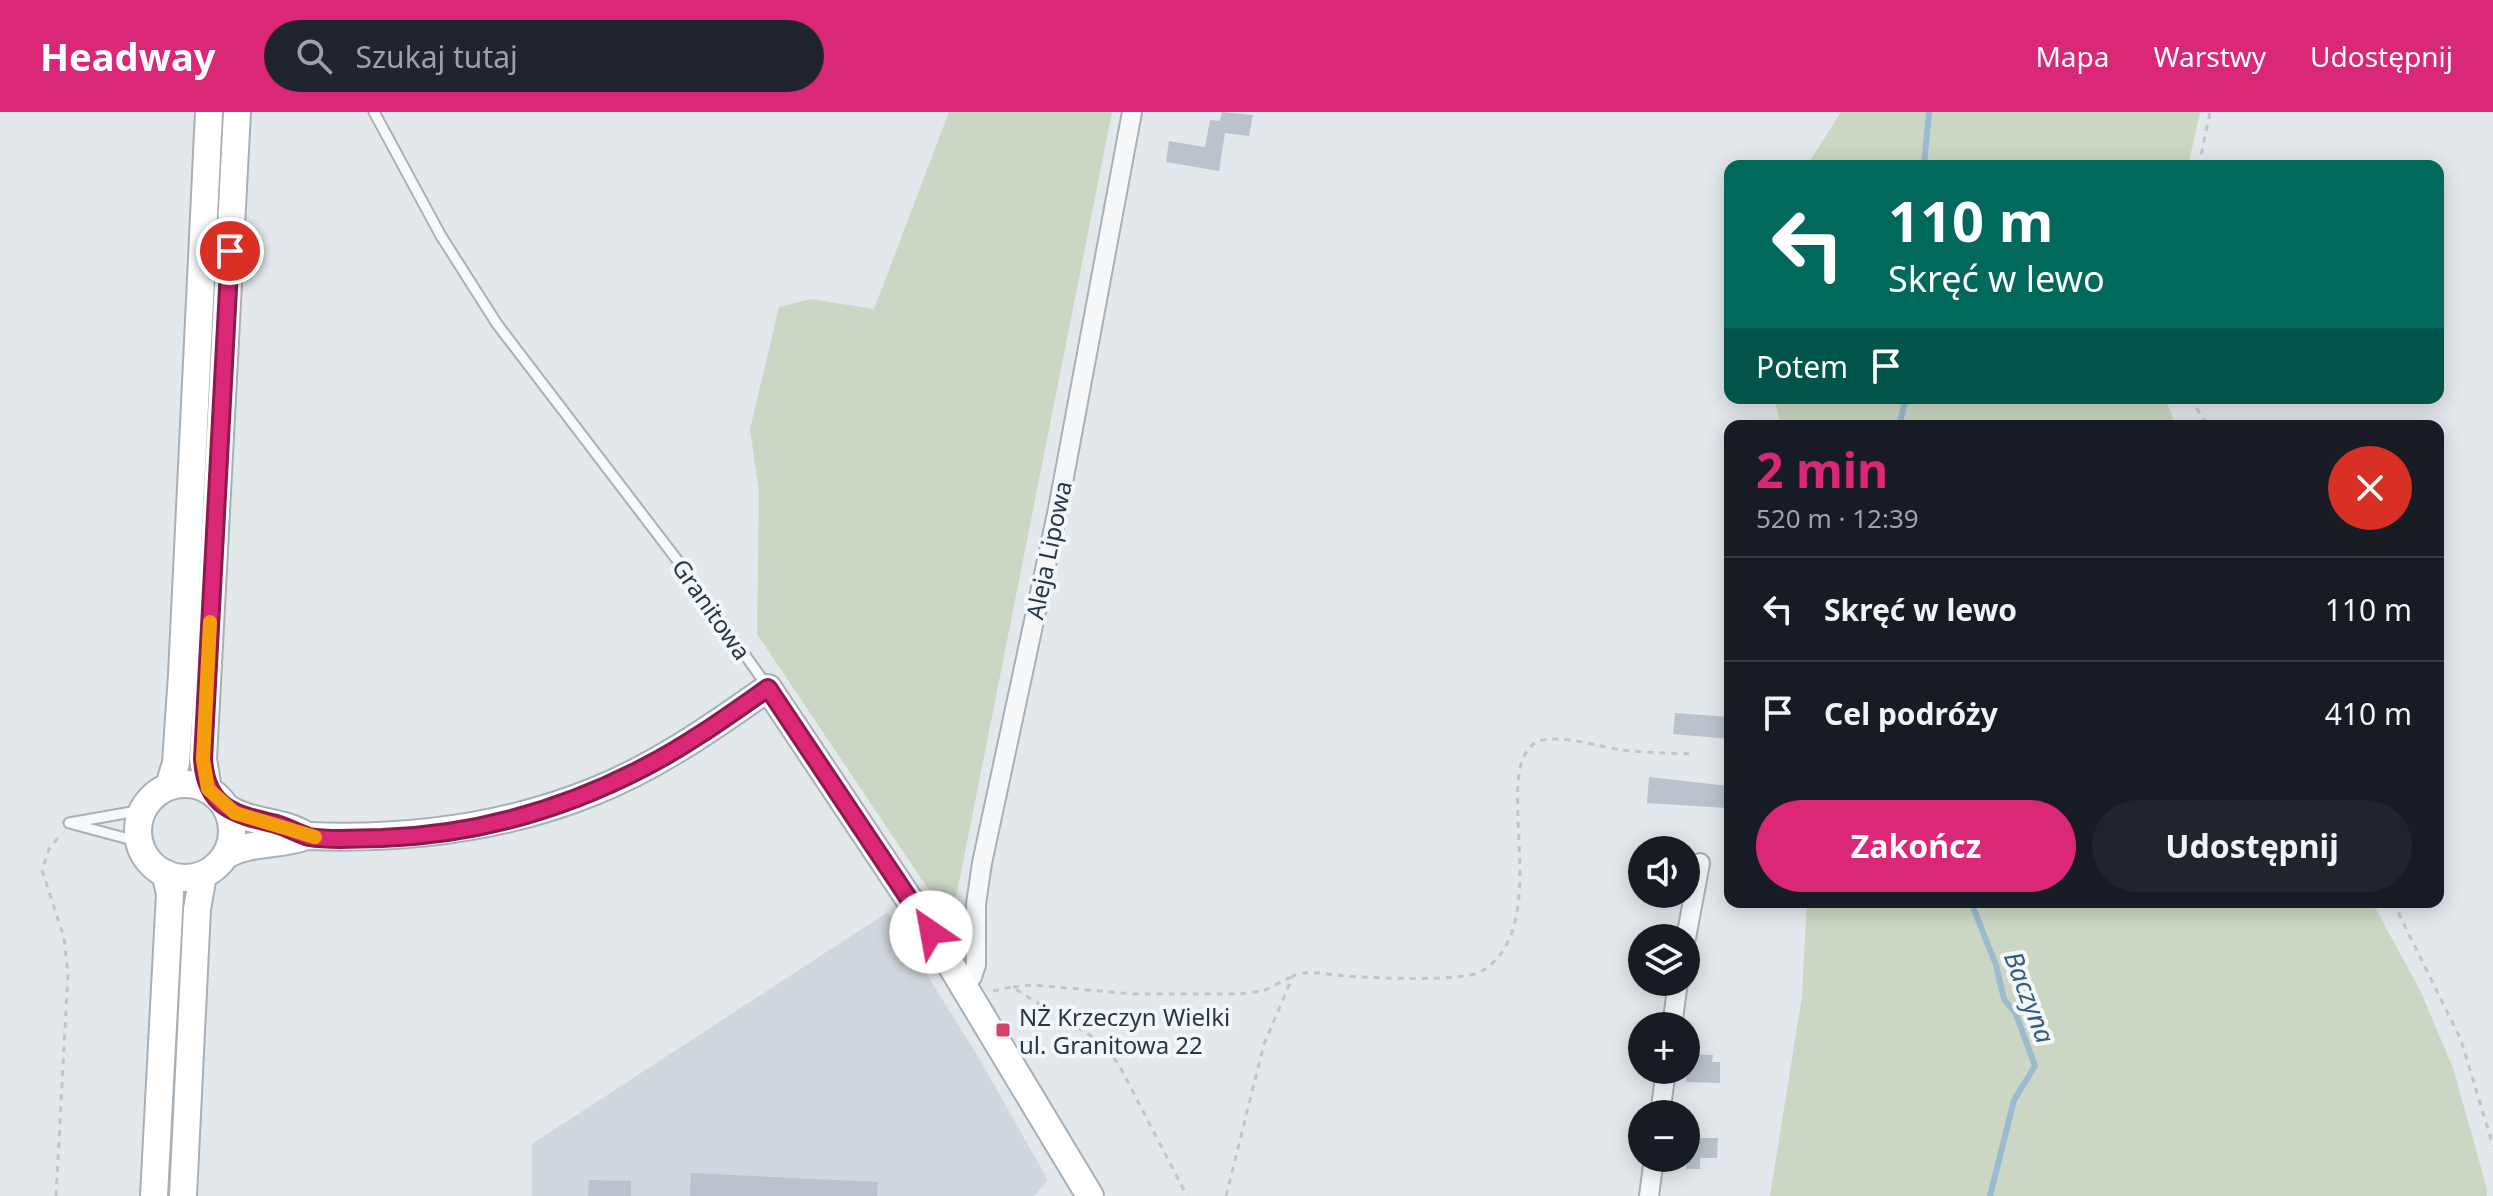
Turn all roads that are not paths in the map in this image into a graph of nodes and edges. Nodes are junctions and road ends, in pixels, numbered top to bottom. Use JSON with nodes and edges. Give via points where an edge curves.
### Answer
{"nodes":[{"id":1,"x":209,"y":112,"type":"edge"},
{"id":2,"x":237,"y":112,"type":"edge"},
{"id":3,"x":374,"y":112,"type":"edge"},
{"id":4,"x":1132,"y":112,"type":"edge"},
{"id":5,"x":768,"y":688,"type":"junction"},
{"id":6,"x":169,"y":786,"type":"junction"},
{"id":7,"x":208,"y":789,"type":"junction"},
{"id":8,"x":227,"y":808,"type":"junction"},
{"id":9,"x":143,"y":810,"type":"junction"},
{"id":10,"x":307,"y":836,"type":"junction"},
{"id":11,"x":140,"y":842,"type":"junction"},
{"id":12,"x":226,"y":855,"type":"junction"},
{"id":13,"x":165,"y":873,"type":"junction"},
{"id":14,"x":203,"y":875,"type":"junction"},
{"id":15,"x":968,"y":991,"type":"junction"},
{"id":16,"x":1652,"y":1172,"type":"edge"},
{"id":17,"x":154,"y":1196,"type":"edge"},
{"id":18,"x":183,"y":1196,"type":"edge"},
{"id":19,"x":1090,"y":1196,"type":"edge"},
{"id":20,"x":1649,"y":1196,"type":"edge"}],
"edges":[{"from":1,"to":6,"type":"main road","via":[[182,675],[176,763]]},
{"from":2,"to":7,"type":"main road","via":[[203,759]]},
{"from":3,"to":5,"type":"lane","name":"Granitowa","via":[[441,236],[493,317]]},
{"from":4,"to":15,"type":"street","name":"Aleja Lipowa","via":[[1058,509],[982,863],[976,965]]},
{"from":5,"to":10,"type":"main road","via":[[648,766],[563,803],[437,833]]},
{"from":5,"to":15,"type":"main road","name":"Granitowa"},
{"from":6,"to":7,"type":"main road","via":[[196,784]]},
{"from":6,"to":9,"type":"main road"},
{"from":7,"to":8,"type":"main road"},
{"from":8,"to":10,"type":"main road"},
{"from":8,"to":12,"type":"main road","via":[[232,823]]},
{"from":9,"to":11,"type":"main road"},
{"from":9,"to":11,"type":"lane","via":[[69,823]]},
{"from":10,"to":12,"type":"main road"},
{"from":11,"to":13,"type":"main road"},
{"from":12,"to":14,"type":"main road"},
{"from":13,"to":14,"type":"main road"},
{"from":13,"to":17,"type":"main road","via":[[170,893]]},
{"from":14,"to":18,"type":"main road"},
{"from":15,"to":19,"type":"main road","name":"Granitowa"},
{"from":16,"to":20,"type":"street"}]}
